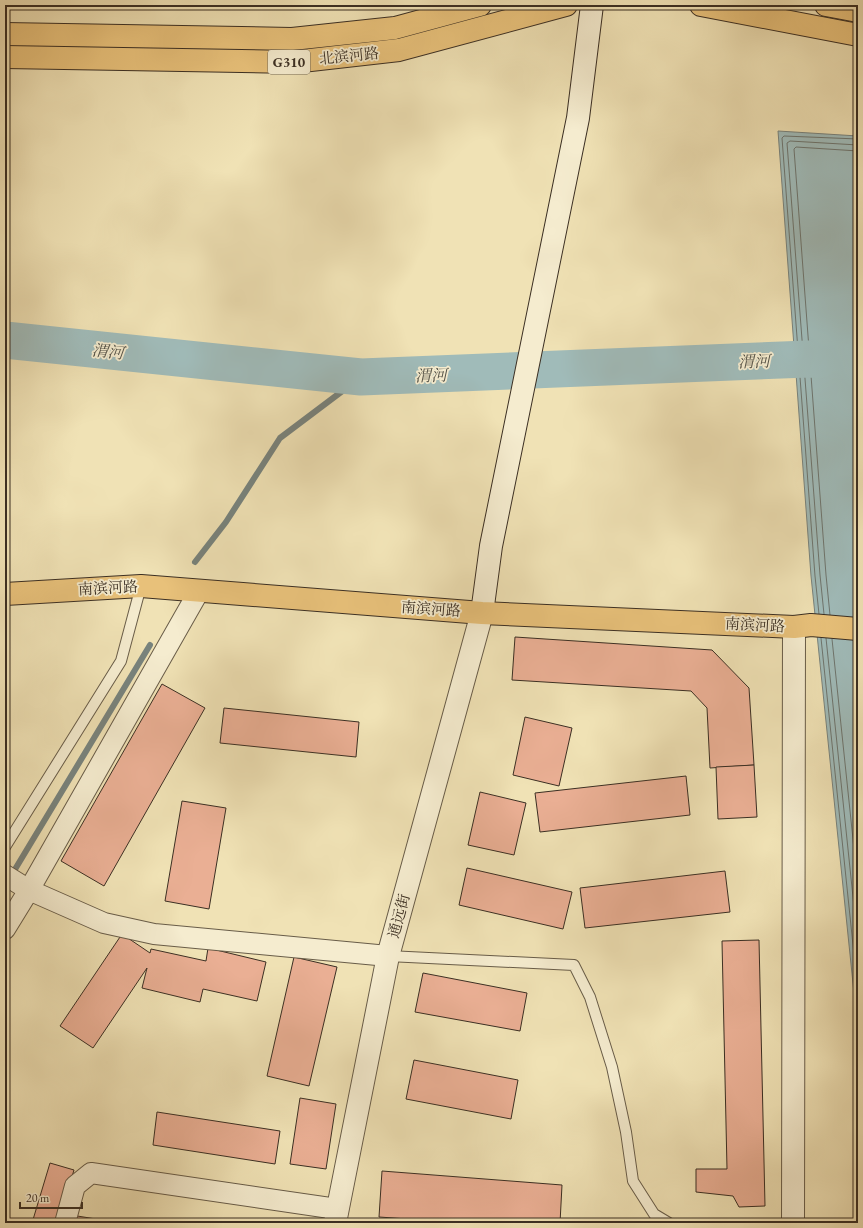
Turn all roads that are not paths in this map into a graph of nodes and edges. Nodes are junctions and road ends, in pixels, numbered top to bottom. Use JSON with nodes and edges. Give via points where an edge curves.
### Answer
{"nodes":[{"id":1,"x":480,"y":5,"type":"edge"},
{"id":2,"x":566,"y":5,"type":"edge"},
{"id":3,"x":592,"y":5,"type":"edge"},
{"id":4,"x":701,"y":5,"type":"edge"},
{"id":5,"x":826,"y":5,"type":"edge"},
{"id":6,"x":858,"y":11,"type":"edge"},
{"id":7,"x":5,"y":34,"type":"edge"},
{"id":8,"x":858,"y":34,"type":"edge"},
{"id":9,"x":5,"y":57,"type":"edge"},
{"id":10,"x":141,"y":586,"type":"junction"},
{"id":11,"x":199,"y":591,"type":"junction"},
{"id":12,"x":5,"y":594,"type":"edge"},
{"id":13,"x":482,"y":613,"type":"junction"},
{"id":14,"x":802,"y":626,"type":"junction"},
{"id":15,"x":858,"y":629,"type":"edge"},
{"id":16,"x":5,"y":847,"type":"edge"},
{"id":17,"x":18,"y":884,"type":"edge"},
{"id":18,"x":5,"y":929,"type":"edge"},
{"id":19,"x":388,"y":956,"type":"junction"},
{"id":20,"x":336,"y":1216,"type":"edge"},
{"id":21,"x":65,"y":1223,"type":"edge"},
{"id":22,"x":669,"y":1223,"type":"edge"},
{"id":23,"x":793,"y":1223,"type":"edge"}],
"edges":[{"from":1,"to":7,"type":"main road","name":"北滨河路","number":"G310","via":[[395,28],[292,39]]},
{"from":2,"to":9,"type":"main road","name":"北滨河路","number":"G310","via":[[399,50],[293,62]]},
{"from":3,"to":13,"type":"street","name":"通远街","via":[[578,118],[492,546]]},
{"from":4,"to":8,"type":"main road"},
{"from":5,"to":6,"type":"main road"},
{"from":10,"to":11,"type":"main road","name":"南滨河路"},
{"from":10,"to":12,"type":"main road","name":"南滨河路"},
{"from":10,"to":16,"type":"lane","via":[[121,661]]},
{"from":11,"to":13,"type":"main road","name":"南滨河路"},
{"from":11,"to":17,"type":"street"},
{"from":13,"to":14,"type":"main road","name":"南滨河路"},
{"from":13,"to":19,"type":"street","name":"通远街"},
{"from":14,"to":15,"type":"main road","name":"南滨河路"},
{"from":14,"to":23,"type":"street"},
{"from":17,"to":18,"type":"street"},
{"from":17,"to":19,"type":"street","via":[[104,923],[154,934]]},
{"from":19,"to":20,"type":"street","name":"通远街"},
{"from":19,"to":22,"type":"lane","via":[[574,965],[590,997],[612,1067],[633,1181],[654,1214]]},
{"from":20,"to":21,"type":"street","via":[[91,1173],[75,1186]]}]}
